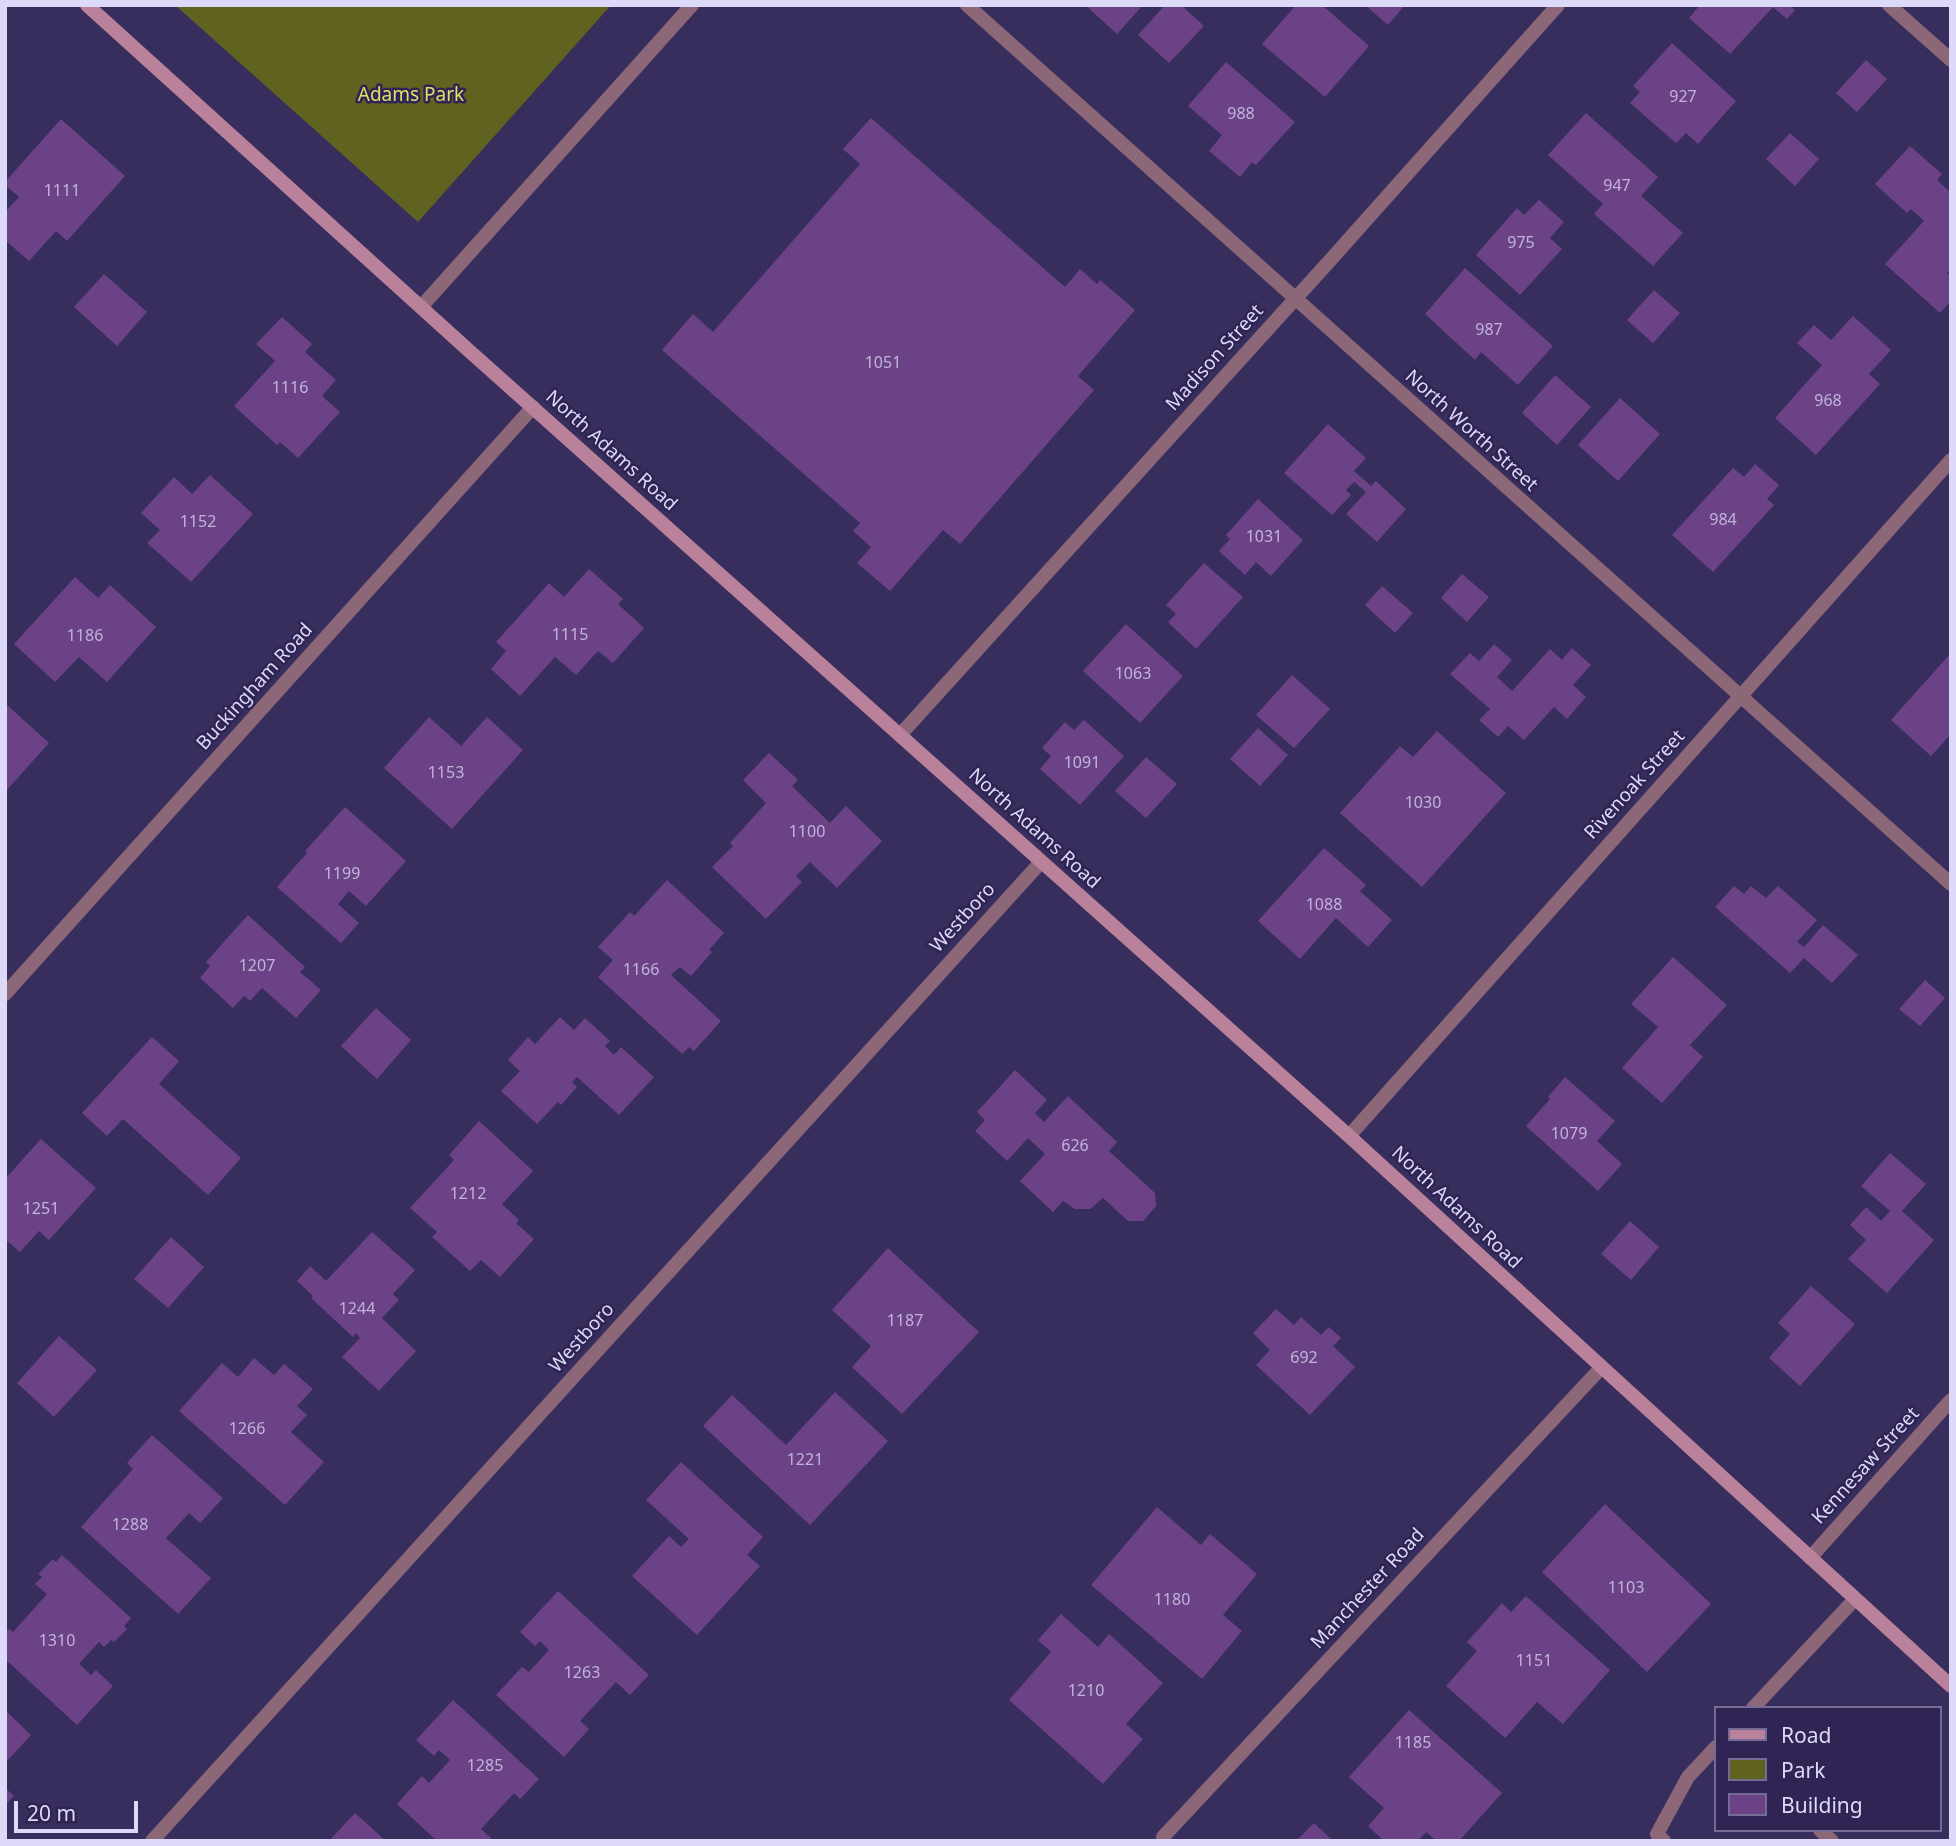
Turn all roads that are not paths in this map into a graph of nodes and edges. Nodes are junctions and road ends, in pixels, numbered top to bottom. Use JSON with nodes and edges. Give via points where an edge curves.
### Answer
{"nodes":[{"id":1,"x":87,"y":5,"type":"edge"},
{"id":2,"x":692,"y":5,"type":"edge"},
{"id":3,"x":967,"y":5,"type":"edge"},
{"id":4,"x":1558,"y":5,"type":"edge"},
{"id":5,"x":1889,"y":5,"type":"edge"},
{"id":6,"x":1951,"y":60,"type":"edge"},
{"id":7,"x":1294,"y":299,"type":"junction"},
{"id":8,"x":421,"y":307,"type":"junction"},
{"id":9,"x":533,"y":407,"type":"junction"},
{"id":10,"x":1951,"y":460,"type":"edge"},
{"id":11,"x":1741,"y":696,"type":"junction"},
{"id":12,"x":901,"y":735,"type":"junction"},
{"id":13,"x":1041,"y":862,"type":"junction"},
{"id":14,"x":1951,"y":884,"type":"edge"},
{"id":15,"x":5,"y":994,"type":"edge"},
{"id":16,"x":1349,"y":1136,"type":"junction"},
{"id":17,"x":1601,"y":1368,"type":"junction"},
{"id":18,"x":1951,"y":1400,"type":"edge"},
{"id":19,"x":1810,"y":1558,"type":"junction"},
{"id":20,"x":1855,"y":1599,"type":"junction"},
{"id":21,"x":1951,"y":1686,"type":"edge"},
{"id":22,"x":1755,"y":1706,"type":"edge"},
{"id":23,"x":1714,"y":1749,"type":"edge"},
{"id":24,"x":1163,"y":1837,"type":"dead end"},
{"id":25,"x":152,"y":1841,"type":"edge"},
{"id":26,"x":1664,"y":1841,"type":"edge"}],
"edges":[{"from":1,"to":8,"type":"main road","name":"North Adams Road"},
{"from":2,"to":8,"type":"street"},
{"from":3,"to":7,"type":"street","name":"North Worth Street"},
{"from":4,"to":7,"type":"street","name":"Madison Street"},
{"from":5,"to":6,"type":"street"},
{"from":7,"to":11,"type":"street","name":"North Worth Street"},
{"from":7,"to":12,"type":"street","name":"Madison Street"},
{"from":8,"to":9,"type":"main road","name":"North Adams Road"},
{"from":9,"to":12,"type":"main road","name":"North Adams Road"},
{"from":9,"to":15,"type":"street","name":"Buckingham Road"},
{"from":10,"to":11,"type":"street","name":"Rivenoak Street"},
{"from":11,"to":14,"type":"street","name":"North Worth Street"},
{"from":11,"to":16,"type":"street","name":"Rivenoak Street"},
{"from":12,"to":13,"type":"main road","name":"North Adams Road"},
{"from":13,"to":16,"type":"main road","name":"North Adams Road"},
{"from":13,"to":25,"type":"street","name":"Westboro"},
{"from":16,"to":17,"type":"main road","name":"North Adams Road"},
{"from":17,"to":19,"type":"main road","name":"North Adams Road"},
{"from":17,"to":24,"type":"street","name":"Manchester Road"},
{"from":18,"to":19,"type":"street","name":"Kennesaw Street"},
{"from":19,"to":20,"type":"main road","name":"North Adams Road"},
{"from":20,"to":21,"type":"main road","name":"North Adams Road"},
{"from":20,"to":22,"type":"street"},
{"from":23,"to":26,"type":"street","via":[[1688,1777],[1657,1834]]}]}
